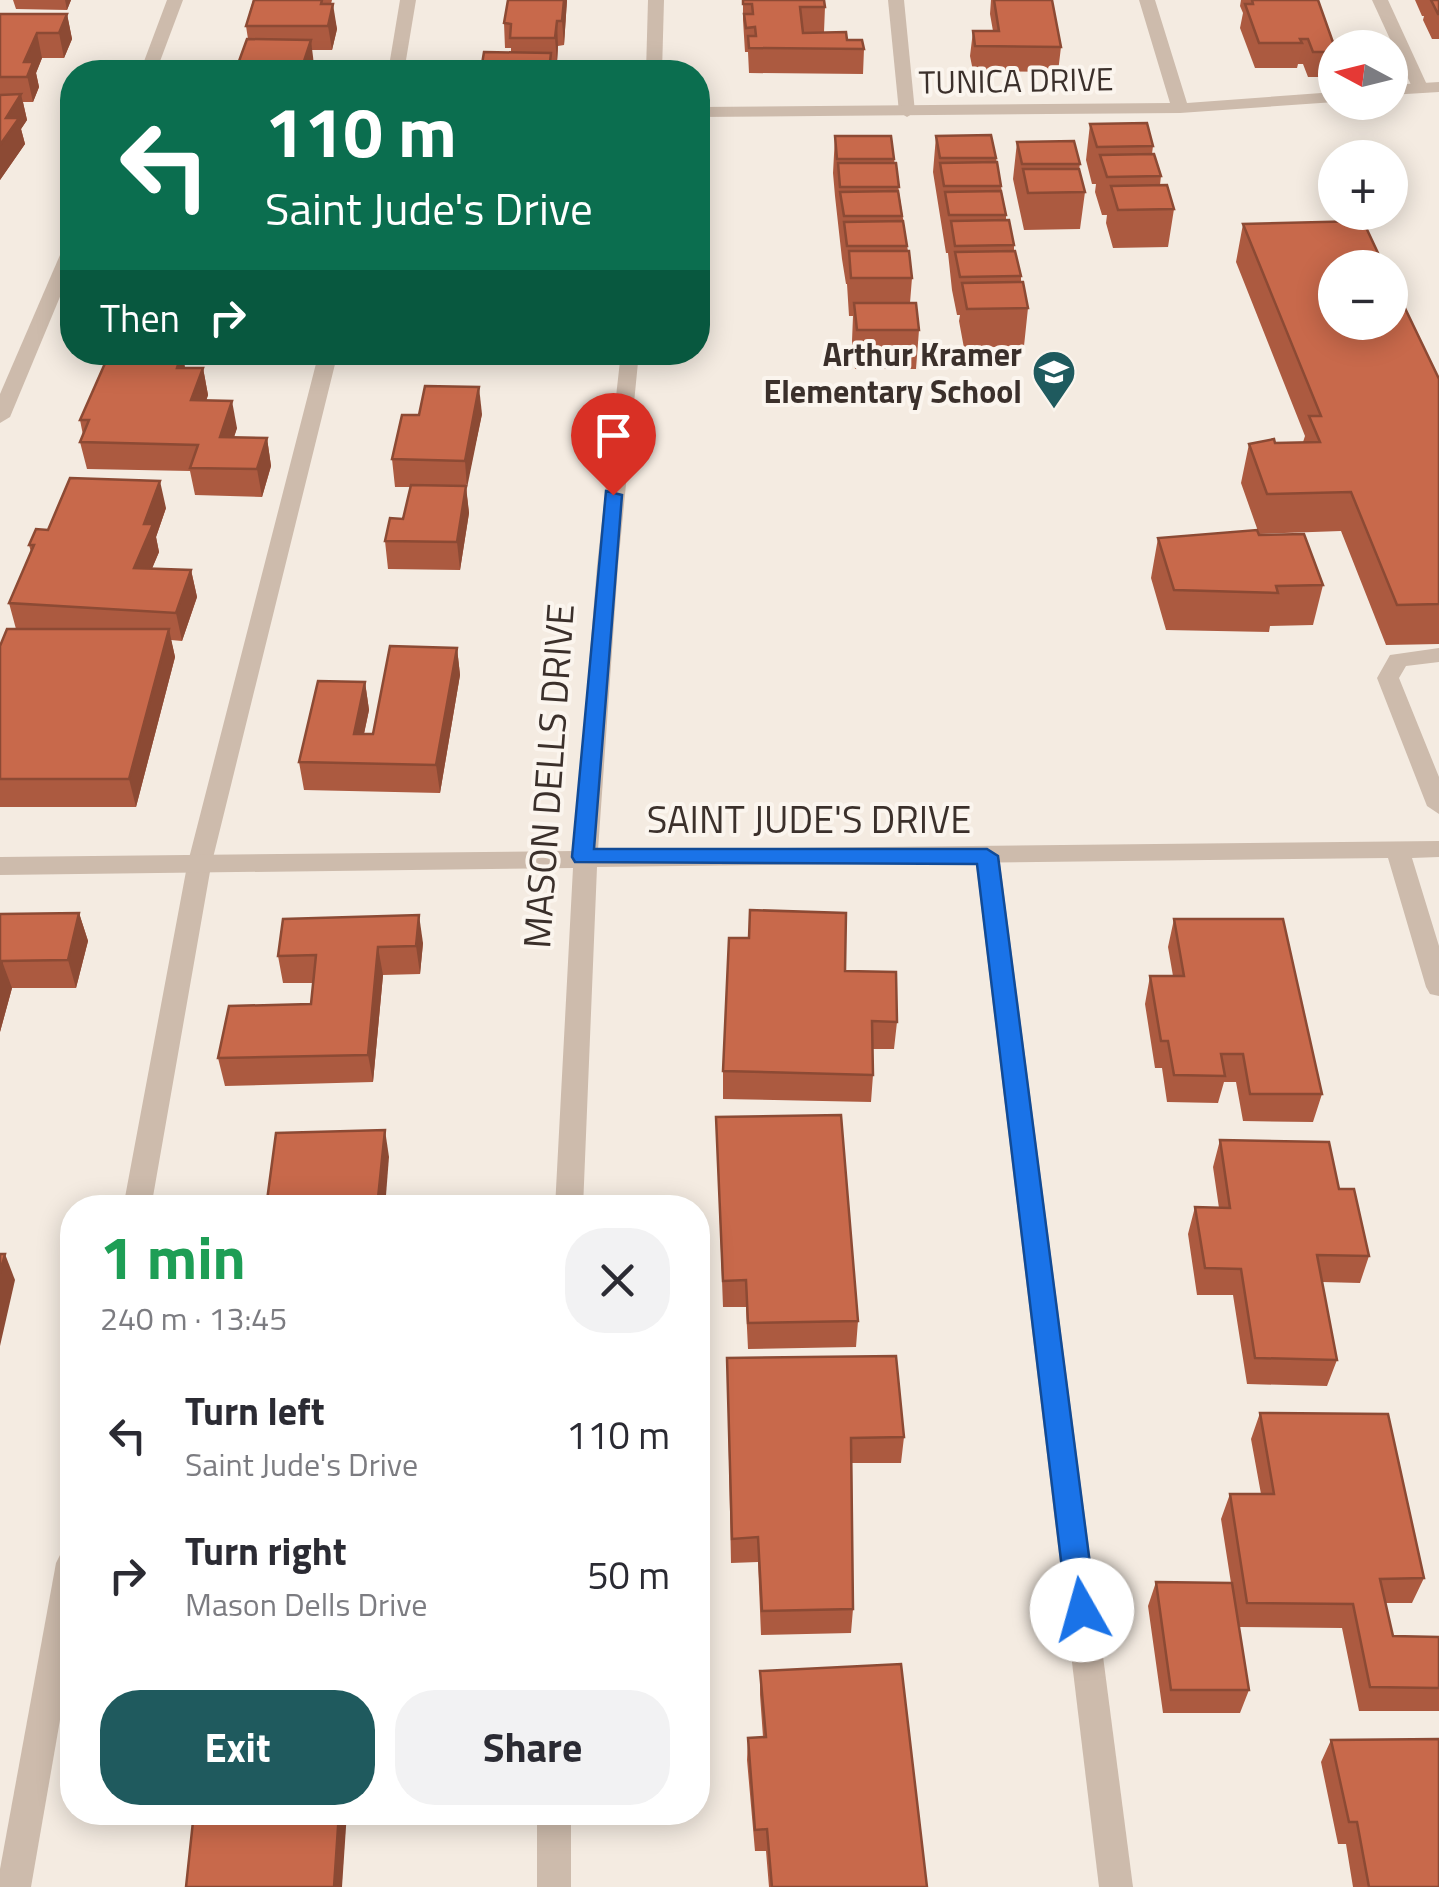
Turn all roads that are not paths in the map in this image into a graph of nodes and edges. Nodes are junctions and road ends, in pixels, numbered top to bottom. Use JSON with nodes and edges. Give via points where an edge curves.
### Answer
{"nodes":[{"id":1,"x":174,"y":0,"type":"edge"},
{"id":2,"x":408,"y":0,"type":"edge"},
{"id":3,"x":656,"y":0,"type":"edge"},
{"id":4,"x":896,"y":0,"type":"edge"},
{"id":5,"x":1147,"y":0,"type":"edge"},
{"id":6,"x":1380,"y":0,"type":"edge"},
{"id":7,"x":152,"y":60,"type":"edge"},
{"id":8,"x":398,"y":60,"type":"edge"},
{"id":9,"x":654,"y":60,"type":"edge"},
{"id":10,"x":1420,"y":87,"type":"junction"},
{"id":11,"x":1439,"y":87,"type":"edge"},
{"id":12,"x":1408,"y":88,"type":"edge"},
{"id":13,"x":1318,"y":98,"type":"edge"},
{"id":14,"x":1180,"y":108,"type":"junction"},
{"id":15,"x":710,"y":112,"type":"edge"},
{"id":16,"x":906,"y":112,"type":"junction"},
{"id":17,"x":60,"y":276,"type":"edge"},
{"id":18,"x":326,"y":365,"type":"edge"},
{"id":19,"x":628,"y":365,"type":"edge"},
{"id":20,"x":0,"y":417,"type":"edge"},
{"id":21,"x":1439,"y":655,"type":"edge"},
{"id":22,"x":1439,"y":806,"type":"edge"},
{"id":23,"x":1397,"y":849,"type":"junction"},
{"id":24,"x":1439,"y":849,"type":"edge"},
{"id":25,"x":987,"y":856,"type":"junction"},
{"id":26,"x":582,"y":857,"type":"junction"},
{"id":27,"x":0,"y":866,"type":"edge"},
{"id":28,"x":199,"y":866,"type":"junction"},
{"id":29,"x":1439,"y":988,"type":"edge"},
{"id":30,"x":139,"y":1195,"type":"edge"},
{"id":31,"x":569,"y":1195,"type":"edge"},
{"id":32,"x":60,"y":1630,"type":"edge"},
{"id":33,"x":554,"y":1825,"type":"edge"},
{"id":34,"x":14,"y":1887,"type":"edge"},
{"id":35,"x":554,"y":1887,"type":"edge"},
{"id":36,"x":1116,"y":1887,"type":"edge"}],
"edges":[{"from":1,"to":7,"type":"street"},
{"from":2,"to":8,"type":"street"},
{"from":3,"to":9,"type":"street"},
{"from":4,"to":16,"type":"street"},
{"from":5,"to":14,"type":"street"},
{"from":6,"to":10,"type":"street"},
{"from":10,"to":11,"type":"street"},
{"from":10,"to":12,"type":"street"},
{"from":13,"to":14,"type":"street","name":"TUNICA DRIVE"},
{"from":14,"to":16,"type":"street","name":"TUNICA DRIVE"},
{"from":15,"to":16,"type":"street","name":"TUNICA DRIVE"},
{"from":17,"to":20,"type":"street"},
{"from":18,"to":28,"type":"street"},
{"from":19,"to":26,"type":"street","name":"MASON DELLS DRIVE"},
{"from":21,"to":22,"type":"street","via":[[1398,660],[1388,678]]},
{"from":23,"to":24,"type":"street","name":"SAINT JUDE'S DRIVE"},
{"from":23,"to":25,"type":"street","name":"SAINT JUDE'S DRIVE"},
{"from":23,"to":29,"type":"street"},
{"from":25,"to":26,"type":"street","name":"SAINT JUDE'S DRIVE"},
{"from":25,"to":36,"type":"street"},
{"from":26,"to":28,"type":"street","name":"SAINT JUDE'S DRIVE"},
{"from":26,"to":31,"type":"street","name":"MASON DELLS DRIVE"},
{"from":27,"to":28,"type":"street","name":"SAINT JUDE'S DRIVE"},
{"from":28,"to":30,"type":"street"},
{"from":32,"to":34,"type":"street"},
{"from":33,"to":35,"type":"street"}]}
